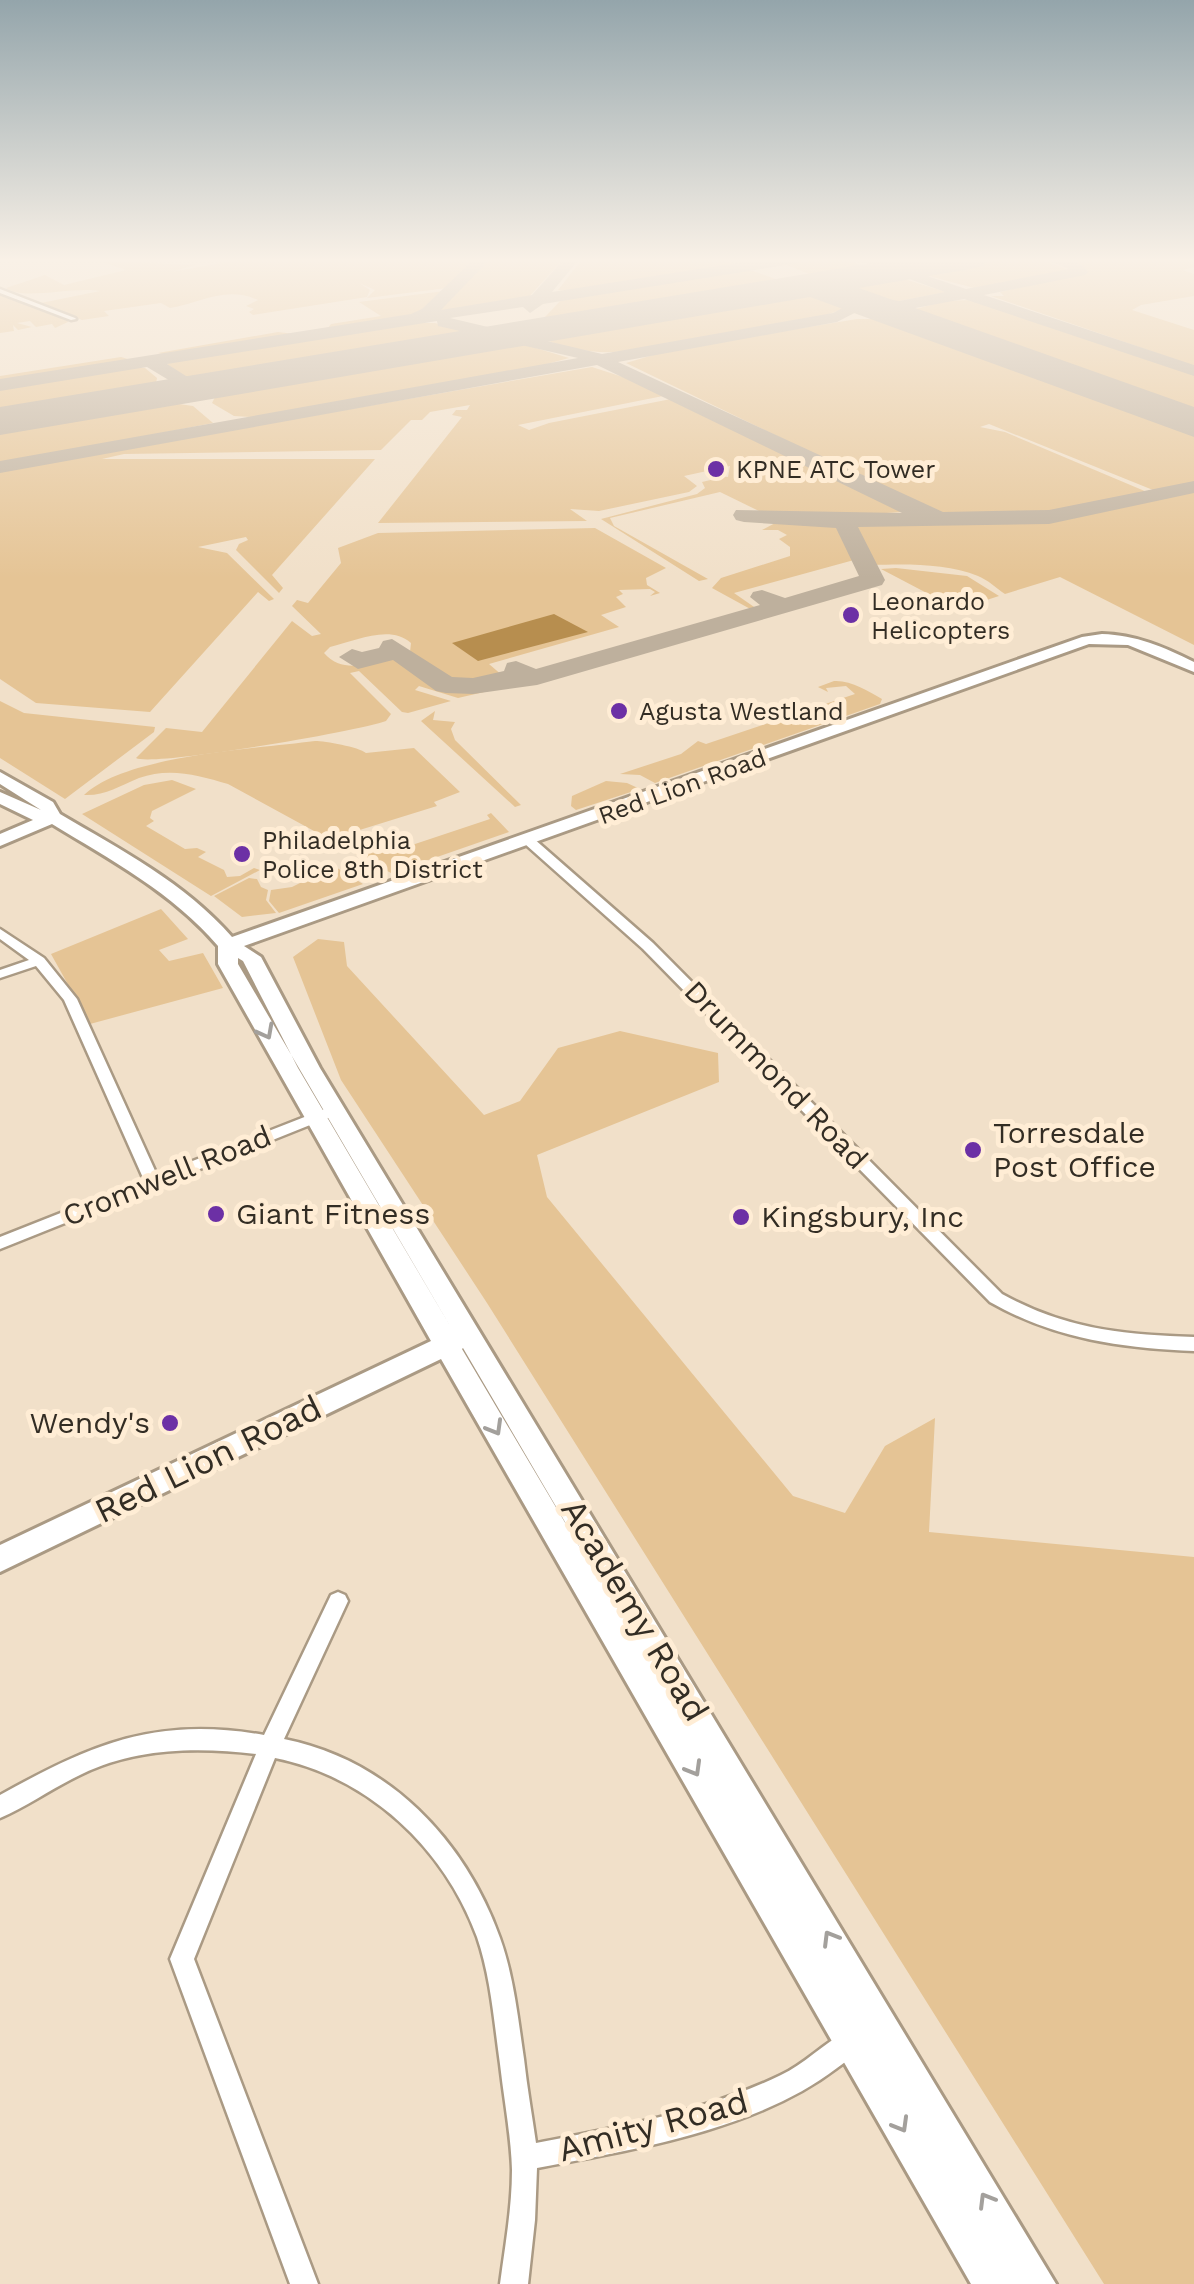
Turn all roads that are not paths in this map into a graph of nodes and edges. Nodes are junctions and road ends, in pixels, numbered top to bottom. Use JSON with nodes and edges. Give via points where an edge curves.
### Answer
{"nodes":[{"id":1,"x":1194,"y":668,"type":"edge"},
{"id":2,"x":0,"y":777,"type":"edge"},
{"id":3,"x":0,"y":796,"type":"edge"},
{"id":4,"x":53,"y":818,"type":"junction"},
{"id":5,"x":0,"y":841,"type":"edge"},
{"id":6,"x":529,"y":841,"type":"junction"},
{"id":7,"x":0,"y":933,"type":"edge"},
{"id":8,"x":228,"y":945,"type":"junction"},
{"id":9,"x":40,"y":960,"type":"junction"},
{"id":10,"x":0,"y":974,"type":"edge"},
{"id":11,"x":324,"y":1114,"type":"junction"},
{"id":12,"x":153,"y":1183,"type":"junction"},
{"id":13,"x":0,"y":1243,"type":"edge"},
{"id":14,"x":458,"y":1339,"type":"junction"},
{"id":15,"x":1194,"y":1344,"type":"edge"},
{"id":16,"x":0,"y":1559,"type":"edge"},
{"id":17,"x":338,"y":1601,"type":"dead end"},
{"id":18,"x":270,"y":1745,"type":"junction"},
{"id":19,"x":0,"y":1807,"type":"edge"},
{"id":20,"x":866,"y":2031,"type":"junction"},
{"id":21,"x":524,"y":2158,"type":"junction"},
{"id":22,"x":304,"y":2284,"type":"edge"},
{"id":23,"x":514,"y":2284,"type":"edge"},
{"id":24,"x":994,"y":2284,"type":"edge"},
{"id":25,"x":1036,"y":2284,"type":"edge"}],
"edges":[{"from":1,"to":6,"type":"main road","name":"Red Lion Road","via":[[1138,641],[1087,640]]},
{"from":2,"to":4,"type":"main road","name":"Academy Road","via":[[47,806]]},
{"from":3,"to":4,"type":"main road","name":"Academy Road","via":[[28,814]]},
{"from":4,"to":5,"type":"main road"},
{"from":4,"to":8,"type":"main road","name":"Academy Road","via":[[168,888]]},
{"from":6,"to":8,"type":"main road","name":"Red Lion Road"},
{"from":6,"to":15,"type":"street","name":"Drummond Road","via":[[648,946],[996,1298],[1087,1338]]},
{"from":7,"to":9,"type":"street"},
{"from":8,"to":11,"type":"main road","name":"Academy Road","via":[[228,964]]},
{"from":9,"to":10,"type":"street"},
{"from":9,"to":12,"type":"street","via":[[86,1028]]},
{"from":11,"to":12,"type":"street","name":"Cromwell Road"},
{"from":11,"to":14,"type":"main road","name":"Academy Road"},
{"from":12,"to":13,"type":"street","name":"Cromwell Road"},
{"from":14,"to":16,"type":"main road","name":"Red Lion Road"},
{"from":14,"to":20,"type":"main road","name":"Academy Road"},
{"from":17,"to":18,"type":"street"},
{"from":18,"to":19,"type":"street","via":[[196,1740],[121,1749]]},
{"from":18,"to":21,"type":"street","via":[[307,1752],[366,1778],[412,1814],[456,1871],[488,1937],[506,2007]]},
{"from":18,"to":22,"type":"street","via":[[182,1959]]},
{"from":20,"to":21,"type":"street","name":"Amity Road","via":[[798,2080],[722,2112]]},
{"from":20,"to":24,"type":"main road","name":"Academy Road","one_way":true},
{"from":25,"to":20,"type":"main road","name":"Academy Road","one_way":true},
{"from":21,"to":23,"type":"street"}]}
